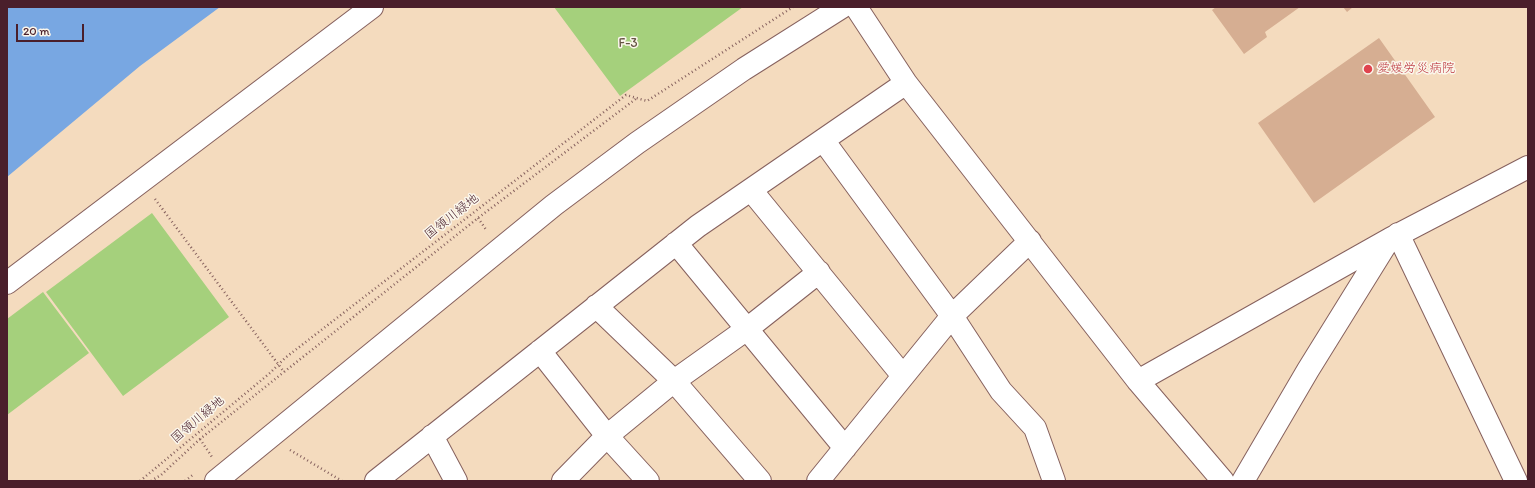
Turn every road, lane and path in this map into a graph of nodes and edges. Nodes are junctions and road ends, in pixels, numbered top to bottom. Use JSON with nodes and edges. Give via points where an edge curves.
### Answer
{"nodes":[{"id":1,"x":372,"y":7,"type":"edge"},
{"id":2,"x":793,"y":7,"type":"edge"},
{"id":3,"x":842,"y":7,"type":"edge"},
{"id":4,"x":856,"y":7,"type":"edge"},
{"id":5,"x":906,"y":83,"type":"junction"},
{"id":6,"x":637,"y":98,"type":"junction"},
{"id":7,"x":823,"y":140,"type":"junction"},
{"id":8,"x":1528,"y":167,"type":"edge"},
{"id":9,"x":141,"y":181,"type":"junction"},
{"id":10,"x":751,"y":190,"type":"junction"},
{"id":11,"x":1394,"y":236,"type":"junction"},
{"id":12,"x":1030,"y":241,"type":"junction"},
{"id":13,"x":676,"y":243,"type":"junction"},
{"id":14,"x":818,"y":272,"type":"junction"},
{"id":15,"x":7,"y":282,"type":"edge"},
{"id":16,"x":596,"y":306,"type":"junction"},
{"id":17,"x":952,"y":316,"type":"junction"},
{"id":18,"x":747,"y":329,"type":"junction"},
{"id":19,"x":540,"y":351,"type":"junction"},
{"id":20,"x":279,"y":364,"type":"junction"},
{"id":21,"x":284,"y":372,"type":"junction"},
{"id":22,"x":903,"y":376,"type":"junction"},
{"id":23,"x":674,"y":381,"type":"junction"},
{"id":24,"x":1138,"y":381,"type":"junction"},
{"id":25,"x":432,"y":436,"type":"junction"},
{"id":26,"x":607,"y":436,"type":"junction"},
{"id":27,"x":265,"y":440,"type":"junction"},
{"id":28,"x":845,"y":448,"type":"junction"},
{"id":29,"x":140,"y":481,"type":"edge"},
{"id":30,"x":151,"y":481,"type":"edge"},
{"id":31,"x":216,"y":481,"type":"edge"},
{"id":32,"x":342,"y":481,"type":"edge"},
{"id":33,"x":376,"y":481,"type":"edge"},
{"id":34,"x":456,"y":481,"type":"edge"},
{"id":35,"x":563,"y":481,"type":"edge"},
{"id":36,"x":648,"y":481,"type":"edge"},
{"id":37,"x":760,"y":481,"type":"edge"},
{"id":38,"x":818,"y":481,"type":"edge"},
{"id":39,"x":1054,"y":481,"type":"edge"},
{"id":40,"x":1223,"y":481,"type":"edge"},
{"id":41,"x":1243,"y":481,"type":"edge"},
{"id":42,"x":1516,"y":481,"type":"edge"}],
"edges":[{"from":1,"to":9,"type":"street"},
{"from":2,"to":6,"type":"path","name":"国領川緑地","via":[[647,101]]},
{"from":3,"to":27,"type":"street","via":[[744,69],[637,143],[554,205]]},
{"from":4,"to":5,"type":"street"},
{"from":5,"to":7,"type":"street"},
{"from":5,"to":12,"type":"street"},
{"from":6,"to":20,"type":"path","name":"国領川緑地","via":[[626,95]]},
{"from":6,"to":21,"type":"path","via":[[478,218]]},
{"from":7,"to":10,"type":"street"},
{"from":7,"to":17,"type":"street"},
{"from":8,"to":11,"type":"street"},
{"from":9,"to":15,"type":"street"},
{"from":9,"to":20,"type":"path"},
{"from":10,"to":13,"type":"street"},
{"from":10,"to":14,"type":"street"},
{"from":11,"to":24,"type":"street"},
{"from":11,"to":41,"type":"street","via":[[1308,370]]},
{"from":11,"to":42,"type":"street"},
{"from":12,"to":17,"type":"street"},
{"from":12,"to":24,"type":"street"},
{"from":13,"to":16,"type":"street"},
{"from":13,"to":18,"type":"street"},
{"from":14,"to":18,"type":"street"},
{"from":14,"to":22,"type":"street"},
{"from":16,"to":19,"type":"street"},
{"from":16,"to":23,"type":"street"},
{"from":17,"to":22,"type":"street"},
{"from":17,"to":39,"type":"street","via":[[1000,391],[1035,428]]},
{"from":18,"to":23,"type":"street"},
{"from":18,"to":28,"type":"street"},
{"from":19,"to":25,"type":"street"},
{"from":19,"to":26,"type":"street"},
{"from":20,"to":21,"type":"path"},
{"from":20,"to":29,"type":"path","name":"国領川緑地"},
{"from":21,"to":30,"type":"path"},
{"from":22,"to":28,"type":"street"},
{"from":23,"to":26,"type":"street"},
{"from":23,"to":37,"type":"street"},
{"from":24,"to":40,"type":"street"},
{"from":25,"to":33,"type":"street"},
{"from":25,"to":34,"type":"street"},
{"from":26,"to":35,"type":"street"},
{"from":26,"to":36,"type":"street"},
{"from":27,"to":31,"type":"street"},
{"from":27,"to":32,"type":"path","via":[[285,447]]},
{"from":28,"to":38,"type":"street"}]}
